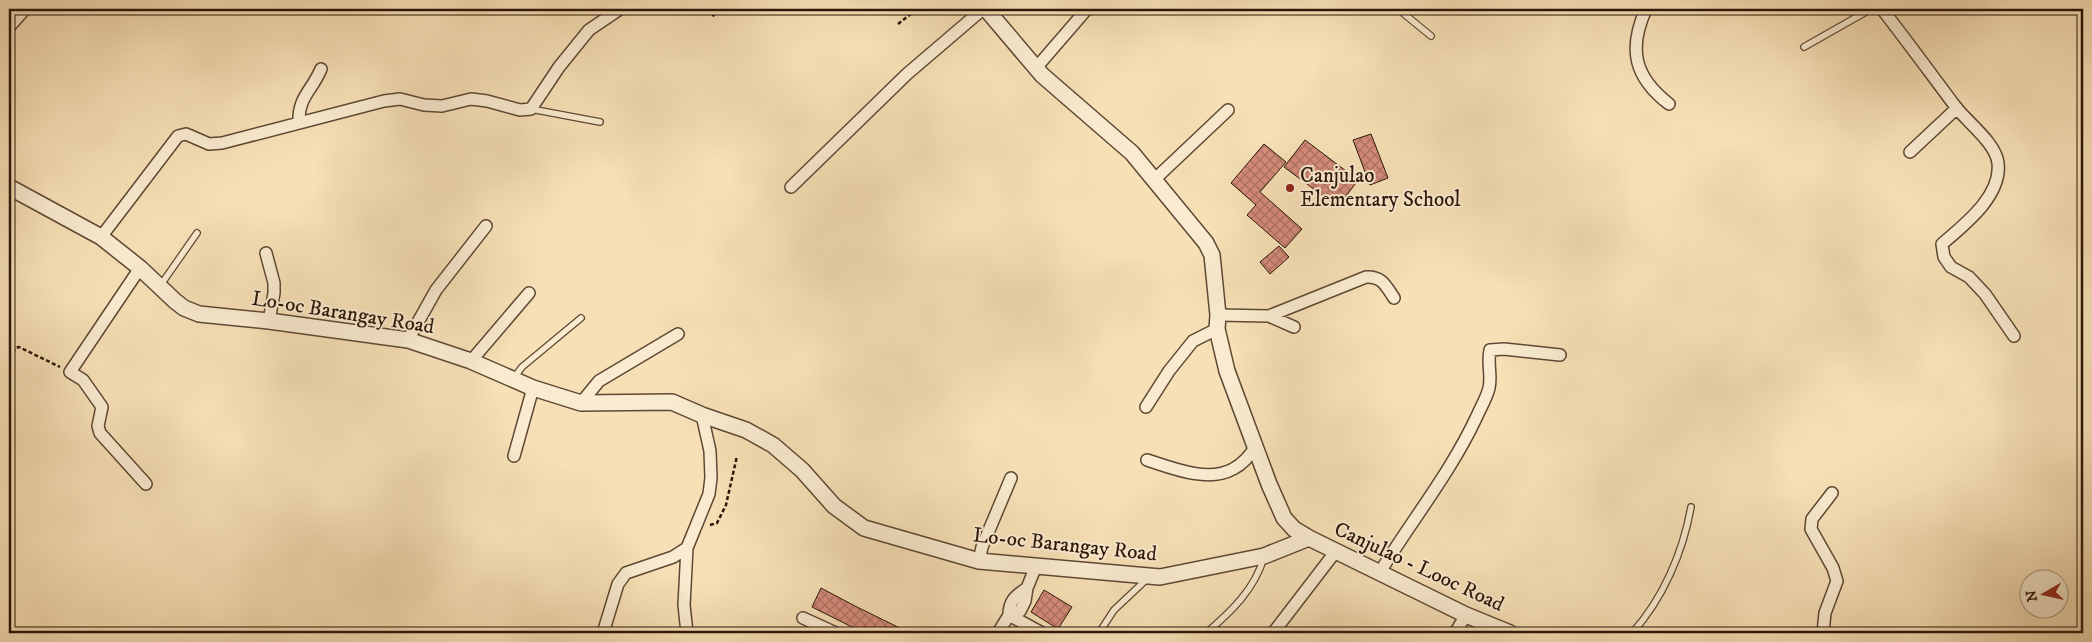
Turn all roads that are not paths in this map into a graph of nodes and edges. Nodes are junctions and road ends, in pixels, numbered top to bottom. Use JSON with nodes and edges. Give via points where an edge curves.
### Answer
{"nodes":[{"id":1,"x":25,"y":9,"type":"edge"},
{"id":2,"x":620,"y":9,"type":"edge"},
{"id":3,"x":985,"y":9,"type":"edge"},
{"id":4,"x":1087,"y":9,"type":"edge"},
{"id":5,"x":1398,"y":9,"type":"edge"},
{"id":6,"x":1646,"y":9,"type":"edge"},
{"id":7,"x":1871,"y":9,"type":"edge"},
{"id":8,"x":1882,"y":9,"type":"edge"},
{"id":9,"x":9,"y":27,"type":"edge"},
{"id":10,"x":1431,"y":36,"type":"dead end"},
{"id":11,"x":1804,"y":47,"type":"dead end"},
{"id":12,"x":1036,"y":68,"type":"junction"},
{"id":13,"x":321,"y":69,"type":"dead end"},
{"id":14,"x":1669,"y":104,"type":"dead end"},
{"id":15,"x":1957,"y":108,"type":"junction"},
{"id":16,"x":531,"y":109,"type":"junction"},
{"id":17,"x":1228,"y":110,"type":"dead end"},
{"id":18,"x":299,"y":122,"type":"junction"},
{"id":19,"x":600,"y":122,"type":"dead end"},
{"id":20,"x":1910,"y":152,"type":"dead end"},
{"id":21,"x":1155,"y":179,"type":"junction"},
{"id":22,"x":9,"y":187,"type":"edge"},
{"id":23,"x":791,"y":187,"type":"dead end"},
{"id":24,"x":486,"y":226,"type":"dead end"},
{"id":25,"x":197,"y":233,"type":"dead end"},
{"id":26,"x":101,"y":237,"type":"junction"},
{"id":27,"x":266,"y":253,"type":"dead end"},
{"id":28,"x":140,"y":268,"type":"junction"},
{"id":29,"x":160,"y":286,"type":"junction"},
{"id":30,"x":529,"y":293,"type":"dead end"},
{"id":31,"x":1394,"y":298,"type":"dead end"},
{"id":32,"x":1269,"y":316,"type":"junction"},
{"id":33,"x":581,"y":318,"type":"dead end"},
{"id":34,"x":269,"y":321,"type":"junction"},
{"id":35,"x":1217,"y":322,"type":"junction"},
{"id":36,"x":1294,"y":327,"type":"dead end"},
{"id":37,"x":678,"y":334,"type":"dead end"},
{"id":38,"x":2014,"y":336,"type":"dead end"},
{"id":39,"x":408,"y":340,"type":"junction"},
{"id":40,"x":1560,"y":354,"type":"dead end"},
{"id":41,"x":470,"y":361,"type":"junction"},
{"id":42,"x":513,"y":379,"type":"junction"},
{"id":43,"x":533,"y":388,"type":"junction"},
{"id":44,"x":581,"y":403,"type":"junction"},
{"id":45,"x":1146,"y":407,"type":"dead end"},
{"id":46,"x":702,"y":415,"type":"junction"},
{"id":47,"x":1255,"y":448,"type":"junction"},
{"id":48,"x":514,"y":456,"type":"dead end"},
{"id":49,"x":1147,"y":460,"type":"dead end"},
{"id":50,"x":1011,"y":478,"type":"dead end"},
{"id":51,"x":146,"y":484,"type":"dead end"},
{"id":52,"x":1832,"y":492,"type":"dead end"},
{"id":53,"x":1691,"y":507,"type":"dead end"},
{"id":54,"x":1309,"y":538,"type":"junction"},
{"id":55,"x":687,"y":548,"type":"junction"},
{"id":56,"x":1336,"y":551,"type":"junction"},
{"id":57,"x":1264,"y":556,"type":"junction"},
{"id":58,"x":980,"y":561,"type":"junction"},
{"id":59,"x":1036,"y":566,"type":"junction"},
{"id":60,"x":1380,"y":572,"type":"junction"},
{"id":61,"x":1150,"y":577,"type":"junction"},
{"id":62,"x":1010,"y":615,"type":"junction"},
{"id":63,"x":1466,"y":615,"type":"junction"},
{"id":64,"x":803,"y":618,"type":"dead end"},
{"id":65,"x":603,"y":633,"type":"edge"},
{"id":66,"x":686,"y":633,"type":"edge"},
{"id":67,"x":836,"y":633,"type":"edge"},
{"id":68,"x":998,"y":633,"type":"edge"},
{"id":69,"x":1042,"y":633,"type":"edge"},
{"id":70,"x":1099,"y":633,"type":"edge"},
{"id":71,"x":1206,"y":633,"type":"edge"},
{"id":72,"x":1273,"y":633,"type":"edge"},
{"id":73,"x":1455,"y":633,"type":"edge"},
{"id":74,"x":1510,"y":633,"type":"edge"},
{"id":75,"x":1632,"y":633,"type":"edge"},
{"id":76,"x":1823,"y":633,"type":"edge"}],
"edges":[{"from":1,"to":9,"type":"street"},
{"from":2,"to":16,"type":"street","via":[[589,30]]},
{"from":3,"to":12,"type":"street","name":"Canjulao - Looc Road"},
{"from":3,"to":23,"type":"street","via":[[907,74]]},
{"from":4,"to":12,"type":"street"},
{"from":5,"to":10,"type":"lane"},
{"from":6,"to":14,"type":"street","via":[[1636,39],[1637,62],[1654,92]]},
{"from":7,"to":11,"type":"lane"},
{"from":8,"to":15,"type":"street"},
{"from":12,"to":21,"type":"street","name":"Canjulao - Looc Road","via":[[1132,153]]},
{"from":13,"to":18,"type":"street","via":[[302,99],[298,109]]},
{"from":15,"to":20,"type":"street"},
{"from":15,"to":38,"type":"street","via":[[1994,150],[1998,164],[1996,178],[1981,210],[1942,244],[1944,257],[1951,267],[1969,277],[1985,294]]},
{"from":16,"to":18,"type":"street","via":[[520,110],[471,99],[442,106],[400,99],[384,100]]},
{"from":16,"to":19,"type":"lane"},
{"from":17,"to":21,"type":"street"},
{"from":18,"to":26,"type":"street","via":[[222,143],[209,144],[186,134],[178,136]]},
{"from":21,"to":35,"type":"street","name":"Canjulao - Looc Road","via":[[1212,255]]},
{"from":22,"to":26,"type":"street","name":"Lo-oc Barangay Road"},
{"from":24,"to":39,"type":"street","via":[[436,290]]},
{"from":25,"to":29,"type":"lane"},
{"from":26,"to":28,"type":"street","name":"Lo-oc Barangay Road"},
{"from":27,"to":34,"type":"street","via":[[274,283]]},
{"from":28,"to":29,"type":"street","name":"Lo-oc Barangay Road"},
{"from":28,"to":51,"type":"street","via":[[70,372],[82,380],[102,407],[98,426],[100,433]]},
{"from":29,"to":34,"type":"street","name":"Lo-oc Barangay Road","via":[[184,308],[199,314]]},
{"from":30,"to":41,"type":"street"},
{"from":31,"to":32,"type":"street","via":[[1384,282],[1366,277]]},
{"from":32,"to":35,"type":"street"},
{"from":32,"to":36,"type":"street"},
{"from":33,"to":42,"type":"lane","via":[[522,367]]},
{"from":34,"to":39,"type":"street","name":"Lo-oc Barangay Road"},
{"from":35,"to":45,"type":"street","via":[[1193,341],[1168,371]]},
{"from":35,"to":47,"type":"street","name":"Canjulao - Looc Road","via":[[1227,371]]},
{"from":37,"to":44,"type":"street","via":[[599,381]]},
{"from":39,"to":41,"type":"street","name":"Lo-oc Barangay Road"},
{"from":40,"to":60,"type":"street","via":[[1504,348],[1490,350],[1490,387],[1470,431],[1436,491]]},
{"from":41,"to":42,"type":"street","name":"Lo-oc Barangay Road"},
{"from":42,"to":43,"type":"street","name":"Lo-oc Barangay Road"},
{"from":43,"to":44,"type":"street","name":"Lo-oc Barangay Road"},
{"from":43,"to":48,"type":"street"},
{"from":44,"to":46,"type":"street","name":"Lo-oc Barangay Road","via":[[672,402]]},
{"from":46,"to":55,"type":"street","via":[[710,451],[711,478],[709,494]]},
{"from":46,"to":58,"type":"street","name":"Lo-oc Barangay Road","via":[[746,430],[774,445],[834,506],[864,528]]},
{"from":47,"to":49,"type":"street","via":[[1244,462],[1232,470],[1208,474]]},
{"from":47,"to":54,"type":"street","name":"Canjulao - Looc Road","via":[[1284,518]]},
{"from":50,"to":58,"type":"street","via":[[982,547]]},
{"from":52,"to":76,"type":"street","via":[[1812,519],[1810,529],[1837,581],[1825,614]]},
{"from":53,"to":75,"type":"lane","via":[[1686,534],[1674,565],[1649,612]]},
{"from":54,"to":56,"type":"street","name":"Canjulao - Looc Road"},
{"from":54,"to":57,"type":"street","name":"Lo-oc Barangay Road"},
{"from":55,"to":65,"type":"street","via":[[673,557],[626,573],[618,584]]},
{"from":55,"to":66,"type":"street"},
{"from":56,"to":60,"type":"street","name":"Canjulao - Looc Road"},
{"from":56,"to":72,"type":"street"},
{"from":57,"to":61,"type":"street","name":"Lo-oc Barangay Road"},
{"from":57,"to":71,"type":"lane","via":[[1243,598]]},
{"from":58,"to":59,"type":"street","name":"Lo-oc Barangay Road"},
{"from":59,"to":61,"type":"street","name":"Lo-oc Barangay Road"},
{"from":59,"to":62,"type":"street","via":[[1027,588],[1009,604]]},
{"from":60,"to":63,"type":"street","name":"Canjulao - Looc Road"},
{"from":61,"to":70,"type":"lane","via":[[1114,610]]},
{"from":62,"to":68,"type":"street"},
{"from":62,"to":69,"type":"street"},
{"from":63,"to":73,"type":"street"},
{"from":63,"to":74,"type":"street","name":"Canjulao - Looc Road"},
{"from":64,"to":67,"type":"street"}]}
